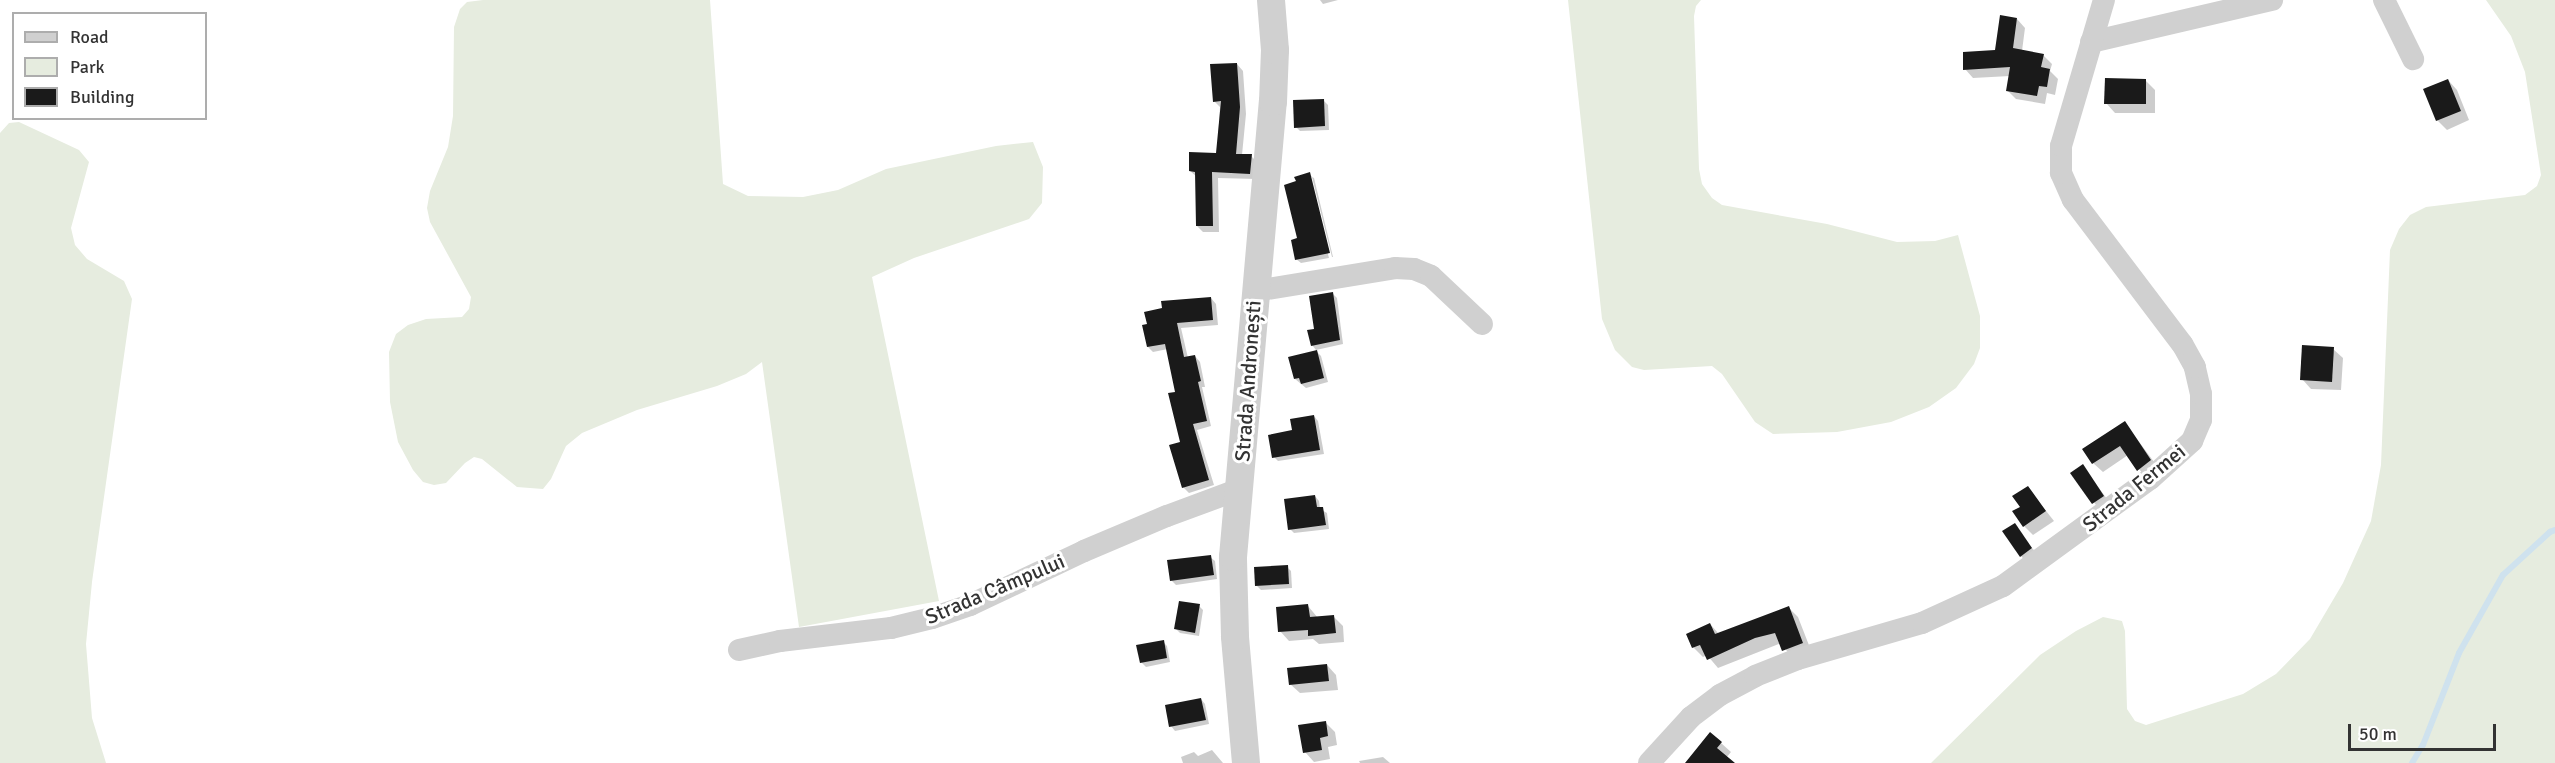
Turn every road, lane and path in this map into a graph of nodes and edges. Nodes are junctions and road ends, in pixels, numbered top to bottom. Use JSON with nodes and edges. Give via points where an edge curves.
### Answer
{"nodes":[{"id":1,"x":1271,"y":0,"type":"edge"},
{"id":2,"x":2104,"y":0,"type":"edge"},
{"id":3,"x":2272,"y":0,"type":"edge"},
{"id":4,"x":2384,"y":0,"type":"edge"},
{"id":5,"x":2091,"y":42,"type":"junction"},
{"id":6,"x":2413,"y":59,"type":"dead end"},
{"id":7,"x":1255,"y":291,"type":"junction"},
{"id":8,"x":1482,"y":324,"type":"dead end"},
{"id":9,"x":1240,"y":489,"type":"junction"},
{"id":10,"x":739,"y":650,"type":"dead end"},
{"id":11,"x":1246,"y":763,"type":"edge"},
{"id":12,"x":1648,"y":763,"type":"edge"}],
"edges":[{"from":1,"to":7,"type":"street","name":"Strada Andronești","via":[[1275,50],[1273,102]]},
{"from":2,"to":5,"type":"street","name":"Strada Fermei"},
{"from":3,"to":5,"type":"street"},
{"from":4,"to":6,"type":"street"},
{"from":5,"to":12,"type":"street","name":"Strada Fermei","via":[[2061,146],[2061,173],[2073,200],[2182,344],[2195,367],[2201,420],[2192,441],[2150,479],[2003,586],[1922,623],[1798,659],[1755,676],[1690,717]]},
{"from":7,"to":8,"type":"street","via":[[1395,268],[1414,269],[1431,276]]},
{"from":7,"to":9,"type":"street","name":"Strada Andronești"},
{"from":9,"to":10,"type":"street","name":"Strada Câmpului","via":[[1156,520],[970,605],[932,618],[891,628],[780,641]]},
{"from":9,"to":11,"type":"street","name":"Strada Andronești","via":[[1233,556],[1235,636]]}]}
